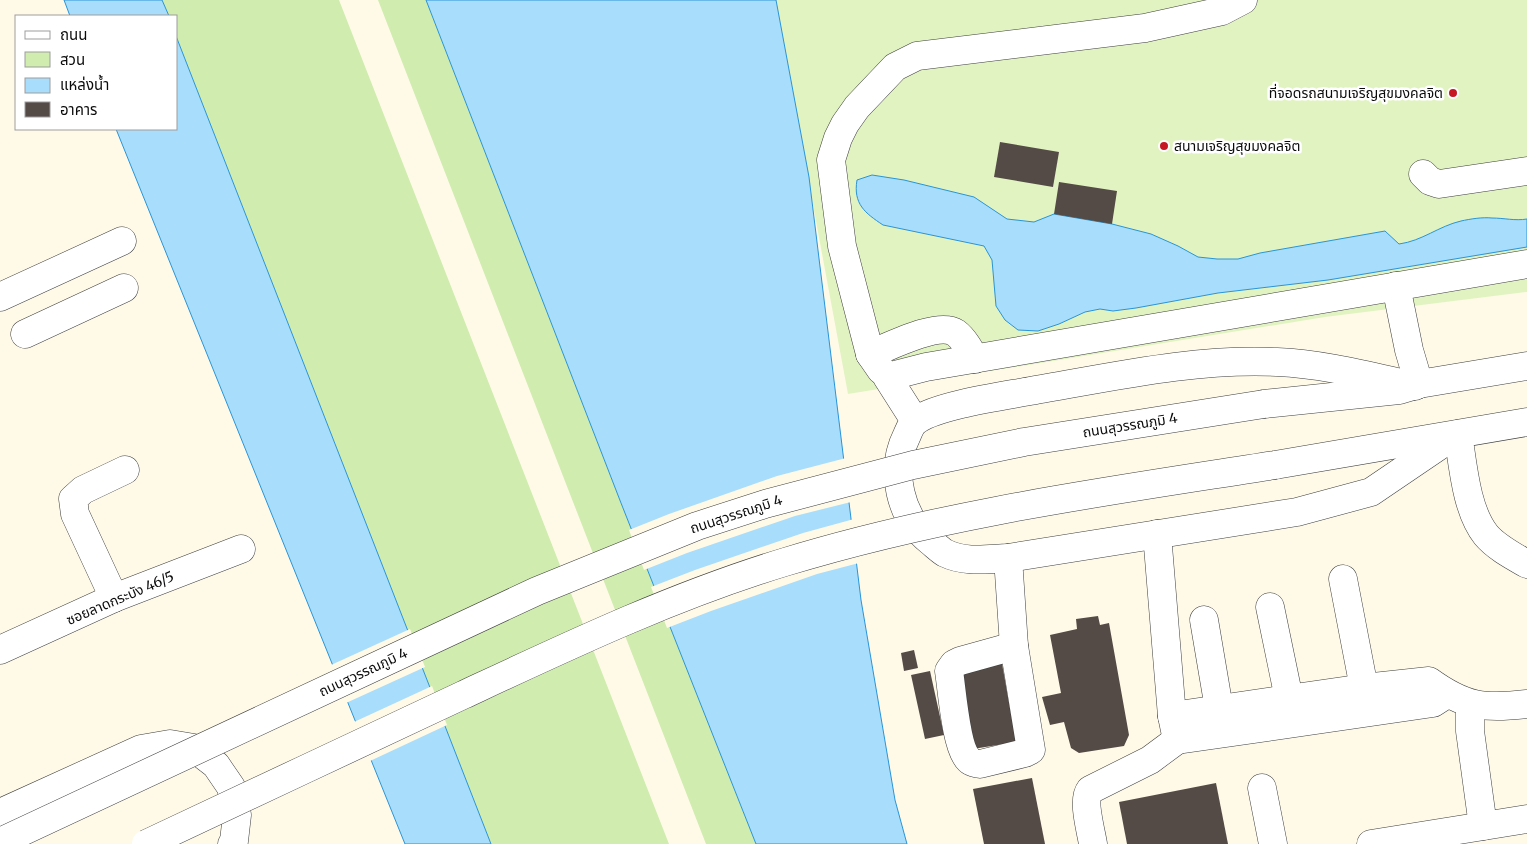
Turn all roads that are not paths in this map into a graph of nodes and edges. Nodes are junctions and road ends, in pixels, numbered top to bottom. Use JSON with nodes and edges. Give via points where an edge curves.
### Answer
{"nodes":[{"id":1,"x":1243,"y":0,"type":"edge"},
{"id":2,"x":1527,"y":171,"type":"edge"},
{"id":3,"x":1423,"y":174,"type":"dead end"},
{"id":4,"x":122,"y":241,"type":"dead end"},
{"id":5,"x":1527,"y":264,"type":"edge"},
{"id":6,"x":60,"y":269,"type":"junction"},
{"id":7,"x":1396,"y":286,"type":"junction"},
{"id":8,"x":124,"y":288,"type":"dead end"},
{"id":9,"x":0,"y":297,"type":"edge"},
{"id":10,"x":79,"y":310,"type":"junction"},
{"id":11,"x":25,"y":334,"type":"dead end"},
{"id":12,"x":870,"y":354,"type":"junction"},
{"id":13,"x":975,"y":358,"type":"junction"},
{"id":14,"x":1527,"y":366,"type":"edge"},
{"id":15,"x":886,"y":377,"type":"junction"},
{"id":16,"x":1417,"y":385,"type":"junction"},
{"id":17,"x":915,"y":421,"type":"junction"},
{"id":18,"x":1527,"y":422,"type":"edge"},
{"id":19,"x":1456,"y":434,"type":"junction"},
{"id":20,"x":125,"y":470,"type":"dead end"},
{"id":21,"x":1157,"y":534,"type":"junction"},
{"id":22,"x":241,"y":549,"type":"dead end"},
{"id":23,"x":1008,"y":558,"type":"junction"},
{"id":24,"x":1527,"y":564,"type":"edge"},
{"id":25,"x":1343,"y":579,"type":"dead end"},
{"id":26,"x":114,"y":598,"type":"junction"},
{"id":27,"x":1270,"y":607,"type":"dead end"},
{"id":28,"x":1204,"y":620,"type":"dead end"},
{"id":29,"x":1014,"y":646,"type":"dead end"},
{"id":30,"x":0,"y":650,"type":"edge"},
{"id":31,"x":1364,"y":688,"type":"junction"},
{"id":32,"x":1458,"y":699,"type":"junction"},
{"id":33,"x":1527,"y":704,"type":"edge"},
{"id":34,"x":1292,"y":711,"type":"junction"},
{"id":35,"x":1221,"y":721,"type":"junction"},
{"id":36,"x":1175,"y":728,"type":"junction"},
{"id":37,"x":1262,"y":788,"type":"dead end"},
{"id":38,"x":0,"y":813,"type":"edge"},
{"id":39,"x":1527,"y":818,"type":"edge"},
{"id":40,"x":1484,"y":826,"type":"junction"},
{"id":41,"x":0,"y":842,"type":"edge"},
{"id":42,"x":146,"y":844,"type":"edge"},
{"id":43,"x":232,"y":844,"type":"edge"},
{"id":44,"x":1093,"y":844,"type":"edge"},
{"id":45,"x":1273,"y":844,"type":"edge"},
{"id":46,"x":1371,"y":844,"type":"edge"}],
"edges":[{"from":1,"to":12,"type":"street","via":[[1222,11],[1146,28],[917,56],[895,66],[845,124],[831,160],[842,246]]},
{"from":2,"to":3,"type":"street","via":[[1439,184]]},
{"from":4,"to":6,"type":"street"},
{"from":5,"to":7,"type":"street"},
{"from":6,"to":9,"type":"street"},
{"from":6,"to":10,"type":"street"},
{"from":7,"to":13,"type":"street"},
{"from":7,"to":16,"type":"street"},
{"from":8,"to":10,"type":"street"},
{"from":10,"to":11,"type":"street"},
{"from":12,"to":13,"type":"street","via":[[928,331],[944,329],[956,333]]},
{"from":12,"to":15,"type":"street"},
{"from":13,"to":15,"type":"street"},
{"from":14,"to":16,"type":"street","name":"ถนนสุวรรณภูมิ 4"},
{"from":15,"to":17,"type":"street"},
{"from":16,"to":17,"type":"street","via":[[1320,366],[1278,362],[1181,365],[944,408]]},
{"from":16,"to":41,"type":"street","name":"ถนนสุวรรณภูมิ 4","bridge":true,"via":[[1399,390],[1264,404],[1024,442],[913,465],[765,504],[697,526],[537,591]]},
{"from":17,"to":23,"type":"street","via":[[903,443],[900,458],[898,486],[907,513],[923,536],[943,552],[964,560]]},
{"from":18,"to":19,"type":"street"},
{"from":19,"to":21,"type":"street","via":[[1371,492],[1297,512]]},
{"from":19,"to":24,"type":"street","via":[[1467,490],[1479,524],[1487,536]]},
{"from":19,"to":42,"type":"street","bridge":true,"via":[[1023,504],[910,528],[782,563],[644,613],[568,646]]},
{"from":20,"to":26,"type":"street","via":[[83,490],[74,499],[75,514]]},
{"from":21,"to":23,"type":"street"},
{"from":21,"to":36,"type":"street"},
{"from":22,"to":26,"type":"street","name":"ซอยลาดกระบัง 46/5"},
{"from":23,"to":29,"type":"street"},
{"from":25,"to":31,"type":"street"},
{"from":26,"to":30,"type":"street","name":"ซอยลาดกระบัง 46/5"},
{"from":27,"to":34,"type":"street"},
{"from":28,"to":35,"type":"street"},
{"from":31,"to":32,"type":"street","via":[[1429,681]]},
{"from":31,"to":34,"type":"street"},
{"from":32,"to":33,"type":"street","via":[[1502,707]]},
{"from":32,"to":34,"type":"street"},
{"from":32,"to":40,"type":"street","via":[[1470,731]]},
{"from":34,"to":35,"type":"street"},
{"from":35,"to":36,"type":"street"},
{"from":36,"to":44,"type":"street","via":[[1150,760],[1086,794]]},
{"from":37,"to":45,"type":"street"},
{"from":38,"to":43,"type":"street","via":[[141,749],[170,744],[194,748],[216,765],[231,787],[237,815]]},
{"from":39,"to":40,"type":"street"},
{"from":40,"to":46,"type":"street"}]}
